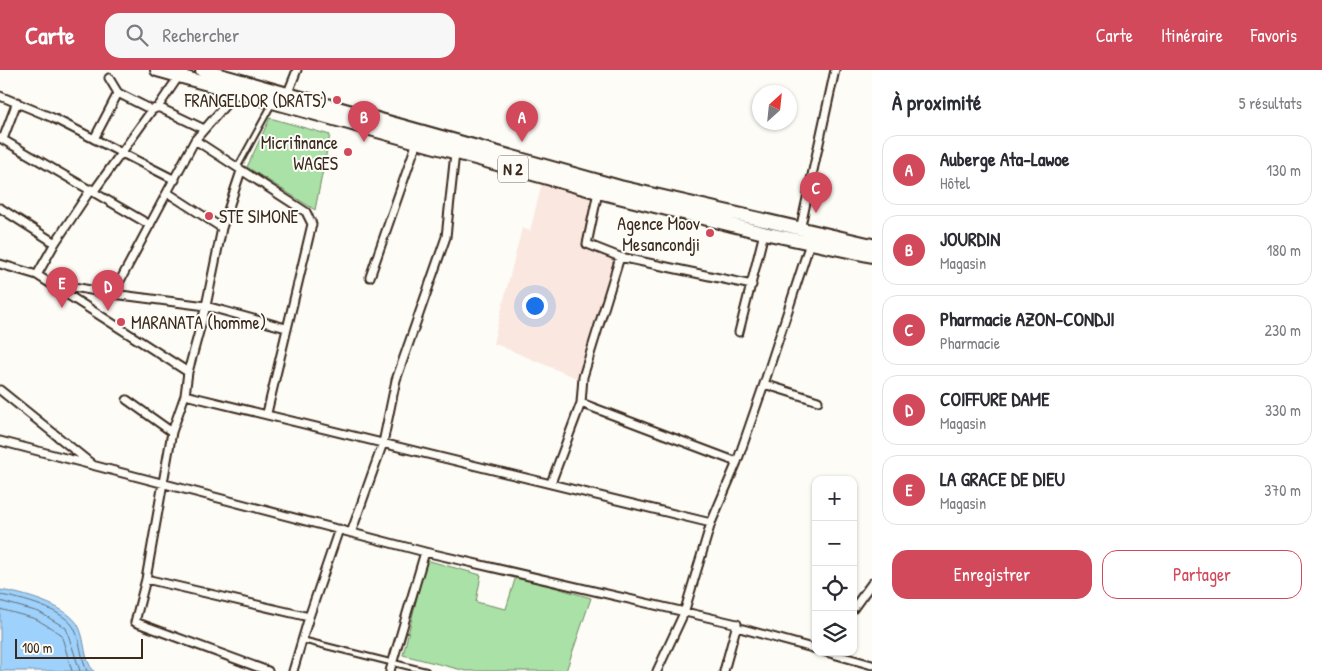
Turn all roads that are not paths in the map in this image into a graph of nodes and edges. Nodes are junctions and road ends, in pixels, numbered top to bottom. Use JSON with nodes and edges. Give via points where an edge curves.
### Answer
{"nodes":[{"id":1,"x":157,"y":70,"type":"edge"},
{"id":2,"x":202,"y":70,"type":"edge"},
{"id":3,"x":297,"y":70,"type":"edge"},
{"id":4,"x":835,"y":70,"type":"edge"},
{"id":5,"x":179,"y":76,"type":"junction"},
{"id":6,"x":109,"y":78,"type":"dead end"},
{"id":7,"x":118,"y":93,"type":"junction"},
{"id":8,"x":236,"y":93,"type":"junction"},
{"id":9,"x":287,"y":94,"type":"junction"},
{"id":10,"x":0,"y":96,"type":"edge"},
{"id":11,"x":17,"y":102,"type":"junction"},
{"id":12,"x":273,"y":103,"type":"junction"},
{"id":13,"x":155,"y":108,"type":"junction"},
{"id":14,"x":204,"y":129,"type":"junction"},
{"id":15,"x":94,"y":138,"type":"junction"},
{"id":16,"x":1,"y":139,"type":"edge"},
{"id":17,"x":195,"y":140,"type":"junction"},
{"id":18,"x":417,"y":142,"type":"junction"},
{"id":19,"x":120,"y":153,"type":"junction"},
{"id":20,"x":455,"y":153,"type":"junction"},
{"id":21,"x":239,"y":169,"type":"junction"},
{"id":22,"x":175,"y":180,"type":"junction"},
{"id":23,"x":93,"y":190,"type":"junction"},
{"id":24,"x":598,"y":192,"type":"junction"},
{"id":25,"x":168,"y":193,"type":"junction"},
{"id":26,"x":0,"y":208,"type":"edge"},
{"id":27,"x":150,"y":225,"type":"junction"},
{"id":28,"x":222,"y":228,"type":"junction"},
{"id":29,"x":800,"y":230,"type":"junction"},
{"id":30,"x":764,"y":233,"type":"junction"},
{"id":31,"x":54,"y":243,"type":"junction"},
{"id":32,"x":810,"y":243,"type":"junction"},
{"id":33,"x":872,"y":245,"type":"edge"},
{"id":34,"x":872,"y":256,"type":"edge"},
{"id":35,"x":620,"y":257,"type":"junction"},
{"id":36,"x":0,"y":264,"type":"edge"},
{"id":37,"x":37,"y":275,"type":"junction"},
{"id":38,"x":370,"y":277,"type":"dead end"},
{"id":39,"x":51,"y":283,"type":"junction"},
{"id":40,"x":752,"y":285,"type":"junction"},
{"id":41,"x":113,"y":294,"type":"junction"},
{"id":42,"x":206,"y":306,"type":"junction"},
{"id":43,"x":286,"y":328,"type":"junction"},
{"id":44,"x":739,"y":332,"type":"dead end"},
{"id":45,"x":188,"y":372,"type":"junction"},
{"id":46,"x":764,"y":384,"type":"junction"},
{"id":47,"x":0,"y":390,"type":"edge"},
{"id":48,"x":185,"y":394,"type":"junction"},
{"id":49,"x":127,"y":400,"type":"dead end"},
{"id":50,"x":818,"y":401,"type":"dead end"},
{"id":51,"x":582,"y":403,"type":"junction"},
{"id":52,"x":267,"y":413,"type":"junction"},
{"id":53,"x":172,"y":432,"type":"junction"},
{"id":54,"x":0,"y":441,"type":"edge"},
{"id":55,"x":383,"y":443,"type":"junction"},
{"id":56,"x":737,"y":462,"type":"junction"},
{"id":57,"x":96,"y":467,"type":"junction"},
{"id":58,"x":551,"y":483,"type":"junction"},
{"id":59,"x":164,"y":484,"type":"junction"},
{"id":60,"x":711,"y":522,"type":"junction"},
{"id":61,"x":339,"y":529,"type":"junction"},
{"id":62,"x":351,"y":533,"type":"junction"},
{"id":63,"x":426,"y":552,"type":"junction"},
{"id":64,"x":146,"y":579,"type":"junction"},
{"id":65,"x":872,"y":583,"type":"edge"},
{"id":66,"x":857,"y":604,"type":"edge"},
{"id":67,"x":684,"y":613,"type":"junction"},
{"id":68,"x":309,"y":618,"type":"junction"},
{"id":69,"x":736,"y":628,"type":"junction"},
{"id":70,"x":302,"y":640,"type":"junction"},
{"id":71,"x":812,"y":649,"type":"edge"},
{"id":72,"x":840,"y":656,"type":"edge"},
{"id":73,"x":392,"y":663,"type":"junction"},
{"id":74,"x":872,"y":665,"type":"edge"},
{"id":75,"x":268,"y":671,"type":"edge"},
{"id":76,"x":293,"y":671,"type":"edge"},
{"id":77,"x":390,"y":671,"type":"edge"},
{"id":78,"x":426,"y":671,"type":"edge"},
{"id":79,"x":657,"y":671,"type":"edge"},
{"id":80,"x":724,"y":671,"type":"edge"}],
"edges":[{"from":1,"to":5,"type":"highway","number":"N 2"},
{"from":2,"to":9,"type":"highway","number":"N 2"},
{"from":3,"to":9,"type":"street"},
{"from":4,"to":29,"type":"street"},
{"from":5,"to":8,"type":"highway","number":"N 2"},
{"from":5,"to":13,"type":"street"},
{"from":6,"to":7,"type":"street"},
{"from":7,"to":13,"type":"street"},
{"from":7,"to":15,"type":"street"},
{"from":8,"to":12,"type":"highway","number":"N 2"},
{"from":8,"to":14,"type":"street"},
{"from":9,"to":29,"type":"highway","number":"N 2","via":[[620,187]]},
{"from":10,"to":11,"type":"street"},
{"from":11,"to":15,"type":"street"},
{"from":11,"to":16,"type":"street"},
{"from":12,"to":18,"type":"highway","number":"N 2"},
{"from":12,"to":21,"type":"lane"},
{"from":13,"to":14,"type":"street"},
{"from":13,"to":19,"type":"street"},
{"from":14,"to":17,"type":"street"},
{"from":15,"to":19,"type":"street"},
{"from":16,"to":23,"type":"street"},
{"from":17,"to":21,"type":"street"},
{"from":17,"to":22,"type":"street"},
{"from":18,"to":20,"type":"highway","number":"N 2"},
{"from":18,"to":38,"type":"street"},
{"from":19,"to":22,"type":"street"},
{"from":19,"to":23,"type":"street"},
{"from":20,"to":24,"type":"highway","number":"N 2"},
{"from":20,"to":55,"type":"street","via":[[446,237],[396,380]]},
{"from":21,"to":28,"type":"street"},
{"from":21,"to":43,"type":"street","via":[[306,212],[312,224]]},
{"from":22,"to":25,"type":"street"},
{"from":23,"to":27,"type":"street"},
{"from":23,"to":31,"type":"street"},
{"from":24,"to":30,"type":"highway","number":"N 2"},
{"from":24,"to":35,"type":"street","via":[[588,244]]},
{"from":25,"to":27,"type":"street"},
{"from":25,"to":28,"type":"street"},
{"from":26,"to":31,"type":"street"},
{"from":27,"to":41,"type":"street"},
{"from":28,"to":42,"type":"street"},
{"from":29,"to":33,"type":"highway","number":"N 2"},
{"from":30,"to":32,"type":"highway","number":"N 2"},
{"from":30,"to":40,"type":"street"},
{"from":31,"to":37,"type":"street"},
{"from":32,"to":34,"type":"highway","number":"N 2"},
{"from":32,"to":46,"type":"street"},
{"from":35,"to":40,"type":"street"},
{"from":35,"to":51,"type":"street","via":[[583,377]]},
{"from":36,"to":37,"type":"street"},
{"from":37,"to":39,"type":"street"},
{"from":39,"to":41,"type":"street"},
{"from":39,"to":45,"type":"street"},
{"from":40,"to":44,"type":"street"},
{"from":41,"to":42,"type":"street"},
{"from":42,"to":43,"type":"street"},
{"from":42,"to":45,"type":"street"},
{"from":43,"to":52,"type":"street"},
{"from":45,"to":48,"type":"street"},
{"from":46,"to":50,"type":"street"},
{"from":46,"to":56,"type":"street"},
{"from":47,"to":57,"type":"street"},
{"from":48,"to":52,"type":"street"},
{"from":48,"to":53,"type":"street"},
{"from":49,"to":53,"type":"street"},
{"from":51,"to":56,"type":"street"},
{"from":51,"to":58,"type":"street"},
{"from":52,"to":55,"type":"street"},
{"from":53,"to":59,"type":"street"},
{"from":54,"to":57,"type":"street"},
{"from":55,"to":58,"type":"street"},
{"from":55,"to":62,"type":"street"},
{"from":56,"to":60,"type":"street"},
{"from":57,"to":59,"type":"street"},
{"from":58,"to":60,"type":"street"},
{"from":59,"to":61,"type":"street"},
{"from":59,"to":64,"type":"street"},
{"from":60,"to":67,"type":"street"},
{"from":61,"to":62,"type":"street"},
{"from":61,"to":68,"type":"street"},
{"from":62,"to":63,"type":"street"},
{"from":63,"to":67,"type":"street"},
{"from":63,"to":73,"type":"street"},
{"from":64,"to":68,"type":"street"},
{"from":64,"to":75,"type":"street","via":[[135,622]]},
{"from":65,"to":66,"type":"street"},
{"from":67,"to":69,"type":"street","via":[[737,624]]},
{"from":67,"to":79,"type":"street"},
{"from":68,"to":70,"type":"street"},
{"from":69,"to":71,"type":"street"},
{"from":69,"to":80,"type":"street"},
{"from":70,"to":73,"type":"lane"},
{"from":70,"to":76,"type":"street"},
{"from":72,"to":74,"type":"street"},
{"from":73,"to":77,"type":"street"},
{"from":73,"to":78,"type":"lane"}]}
